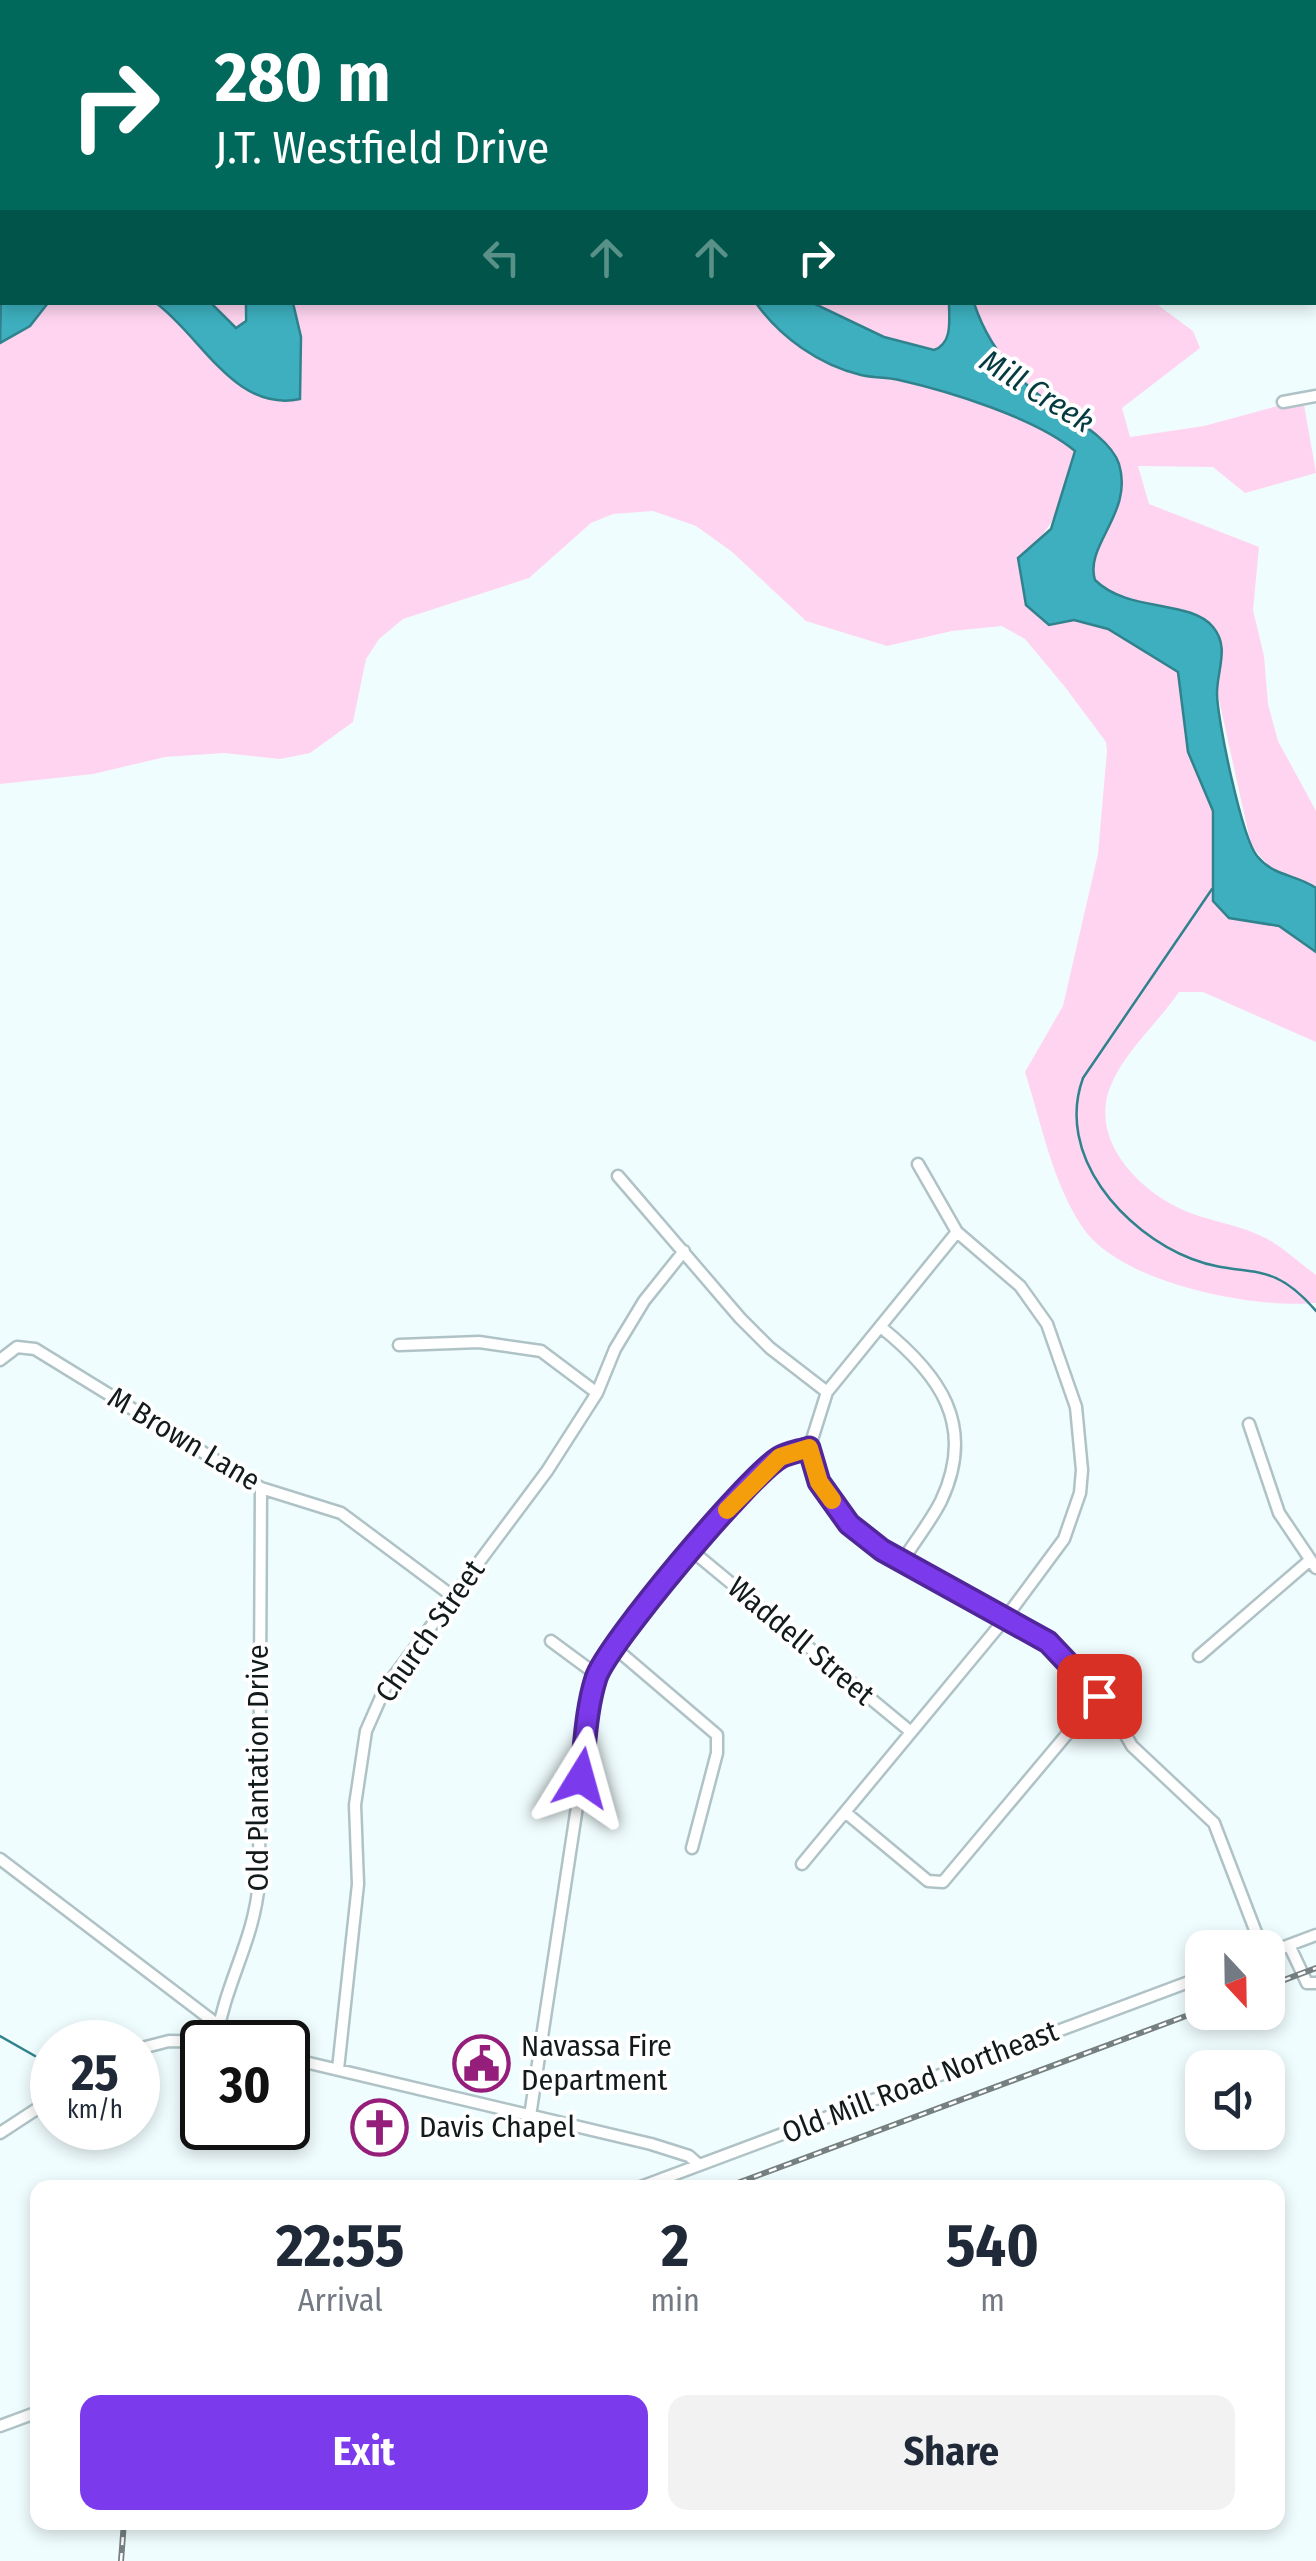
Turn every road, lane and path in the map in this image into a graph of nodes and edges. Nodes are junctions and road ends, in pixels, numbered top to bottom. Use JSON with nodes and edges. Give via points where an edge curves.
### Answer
{"nodes":[{"id":1,"x":1316,"y":396,"type":"edge"},
{"id":2,"x":1283,"y":402,"type":"dead end"},
{"id":3,"x":918,"y":1164,"type":"dead end"},
{"id":4,"x":618,"y":1176,"type":"dead end"},
{"id":5,"x":957,"y":1232,"type":"junction"},
{"id":6,"x":684,"y":1251,"type":"junction"},
{"id":7,"x":882,"y":1328,"type":"junction"},
{"id":8,"x":399,"y":1345,"type":"dead end"},
{"id":9,"x":0,"y":1360,"type":"edge"},
{"id":10,"x":827,"y":1392,"type":"junction"},
{"id":11,"x":596,"y":1393,"type":"junction"},
{"id":12,"x":1250,"y":1424,"type":"dead end"},
{"id":13,"x":809,"y":1448,"type":"junction"},
{"id":14,"x":261,"y":1488,"type":"junction"},
{"id":15,"x":691,"y":1550,"type":"junction"},
{"id":16,"x":903,"y":1560,"type":"junction"},
{"id":17,"x":1312,"y":1564,"type":"edge"},
{"id":18,"x":451,"y":1595,"type":"junction"},
{"id":19,"x":1004,"y":1620,"type":"junction"},
{"id":20,"x":551,"y":1641,"type":"dead end"},
{"id":21,"x":615,"y":1648,"type":"junction"},
{"id":22,"x":1199,"y":1656,"type":"dead end"},
{"id":23,"x":597,"y":1675,"type":"junction"},
{"id":24,"x":1099,"y":1696,"type":"junction"},
{"id":25,"x":912,"y":1732,"type":"junction"},
{"id":26,"x":845,"y":1812,"type":"junction"},
{"id":27,"x":692,"y":1848,"type":"dead end"},
{"id":28,"x":0,"y":1860,"type":"edge"},
{"id":29,"x":802,"y":1864,"type":"dead end"},
{"id":30,"x":1255,"y":1930,"type":"edge"},
{"id":31,"x":1316,"y":1934,"type":"edge"},
{"id":32,"x":1289,"y":1945,"type":"junction"},
{"id":33,"x":1285,"y":1947,"type":"edge"},
{"id":34,"x":1185,"y":1983,"type":"edge"},
{"id":35,"x":1316,"y":1983,"type":"edge"},
{"id":36,"x":211,"y":2020,"type":"edge"},
{"id":37,"x":219,"y":2020,"type":"edge"},
{"id":38,"x":310,"y":2063,"type":"edge"},
{"id":39,"x":338,"y":2069,"type":"junction"},
{"id":40,"x":30,"y":2114,"type":"edge"},
{"id":41,"x":530,"y":2116,"type":"junction"},
{"id":42,"x":0,"y":2132,"type":"edge"},
{"id":43,"x":699,"y":2165,"type":"junction"},
{"id":44,"x":659,"y":2180,"type":"edge"},
{"id":45,"x":30,"y":2415,"type":"edge"},
{"id":46,"x":0,"y":2426,"type":"edge"}],
"edges":[{"from":1,"to":2,"type":"street"},
{"from":3,"to":5,"type":"street"},
{"from":4,"to":6,"type":"street"},
{"from":5,"to":7,"type":"street"},
{"from":5,"to":19,"type":"street","via":[[1036,1306],[1076,1407],[1082,1470],[1074,1517]]},
{"from":6,"to":10,"type":"street","via":[[770,1348]]},
{"from":6,"to":11,"type":"street","name":"Church Street","via":[[644,1301]]},
{"from":7,"to":10,"type":"street"},
{"from":7,"to":16,"type":"street","via":[[940,1383],[952,1419],[952,1462],[941,1501]]},
{"from":8,"to":11,"type":"street","via":[[479,1342],[541,1352]]},
{"from":9,"to":14,"type":"street","name":"M Brown Lane","via":[[17,1347],[35,1349]]},
{"from":10,"to":13,"type":"street"},
{"from":11,"to":18,"type":"street","name":"Church Street","via":[[547,1471]]},
{"from":12,"to":17,"type":"street","via":[[1279,1513]]},
{"from":13,"to":15,"type":"street","via":[[780,1457]]},
{"from":13,"to":16,"type":"street","via":[[819,1482],[849,1524]]},
{"from":14,"to":18,"type":"street","name":"M Brown Lane","via":[[341,1514]]},
{"from":14,"to":37,"type":"street","name":"Old Plantation Drive","via":[[260,1882],[256,1924]]},
{"from":15,"to":21,"type":"street"},
{"from":15,"to":25,"type":"street","name":"Waddell Street"},
{"from":16,"to":19,"type":"street"},
{"from":17,"to":22,"type":"street"},
{"from":18,"to":39,"type":"street","name":"Church Street","via":[[385,1688],[366,1731]]},
{"from":19,"to":24,"type":"street","via":[[1048,1642]]},
{"from":19,"to":25,"type":"street"},
{"from":20,"to":23,"type":"street"},
{"from":21,"to":23,"type":"street"},
{"from":21,"to":27,"type":"street","via":[[717,1735]]},
{"from":23,"to":41,"type":"street"},
{"from":24,"to":26,"type":"street","via":[[943,1882],[928,1881]]},
{"from":24,"to":30,"type":"street","via":[[1144,1758],[1214,1823]]},
{"from":25,"to":26,"type":"street"},
{"from":26,"to":29,"type":"street"},
{"from":28,"to":36,"type":"street"},
{"from":31,"to":32,"type":"street"},
{"from":32,"to":33,"type":"street"},
{"from":32,"to":35,"type":"street","via":[[1307,1983]]},
{"from":34,"to":43,"type":"street","name":"Old Mill Road Northeast"},
{"from":38,"to":39,"type":"street"},
{"from":39,"to":41,"type":"street"},
{"from":40,"to":42,"type":"street"},
{"from":41,"to":43,"type":"street","via":[[664,2148]]},
{"from":43,"to":44,"type":"street","name":"Old Mill Road Northeast"},
{"from":45,"to":46,"type":"street"}]}
